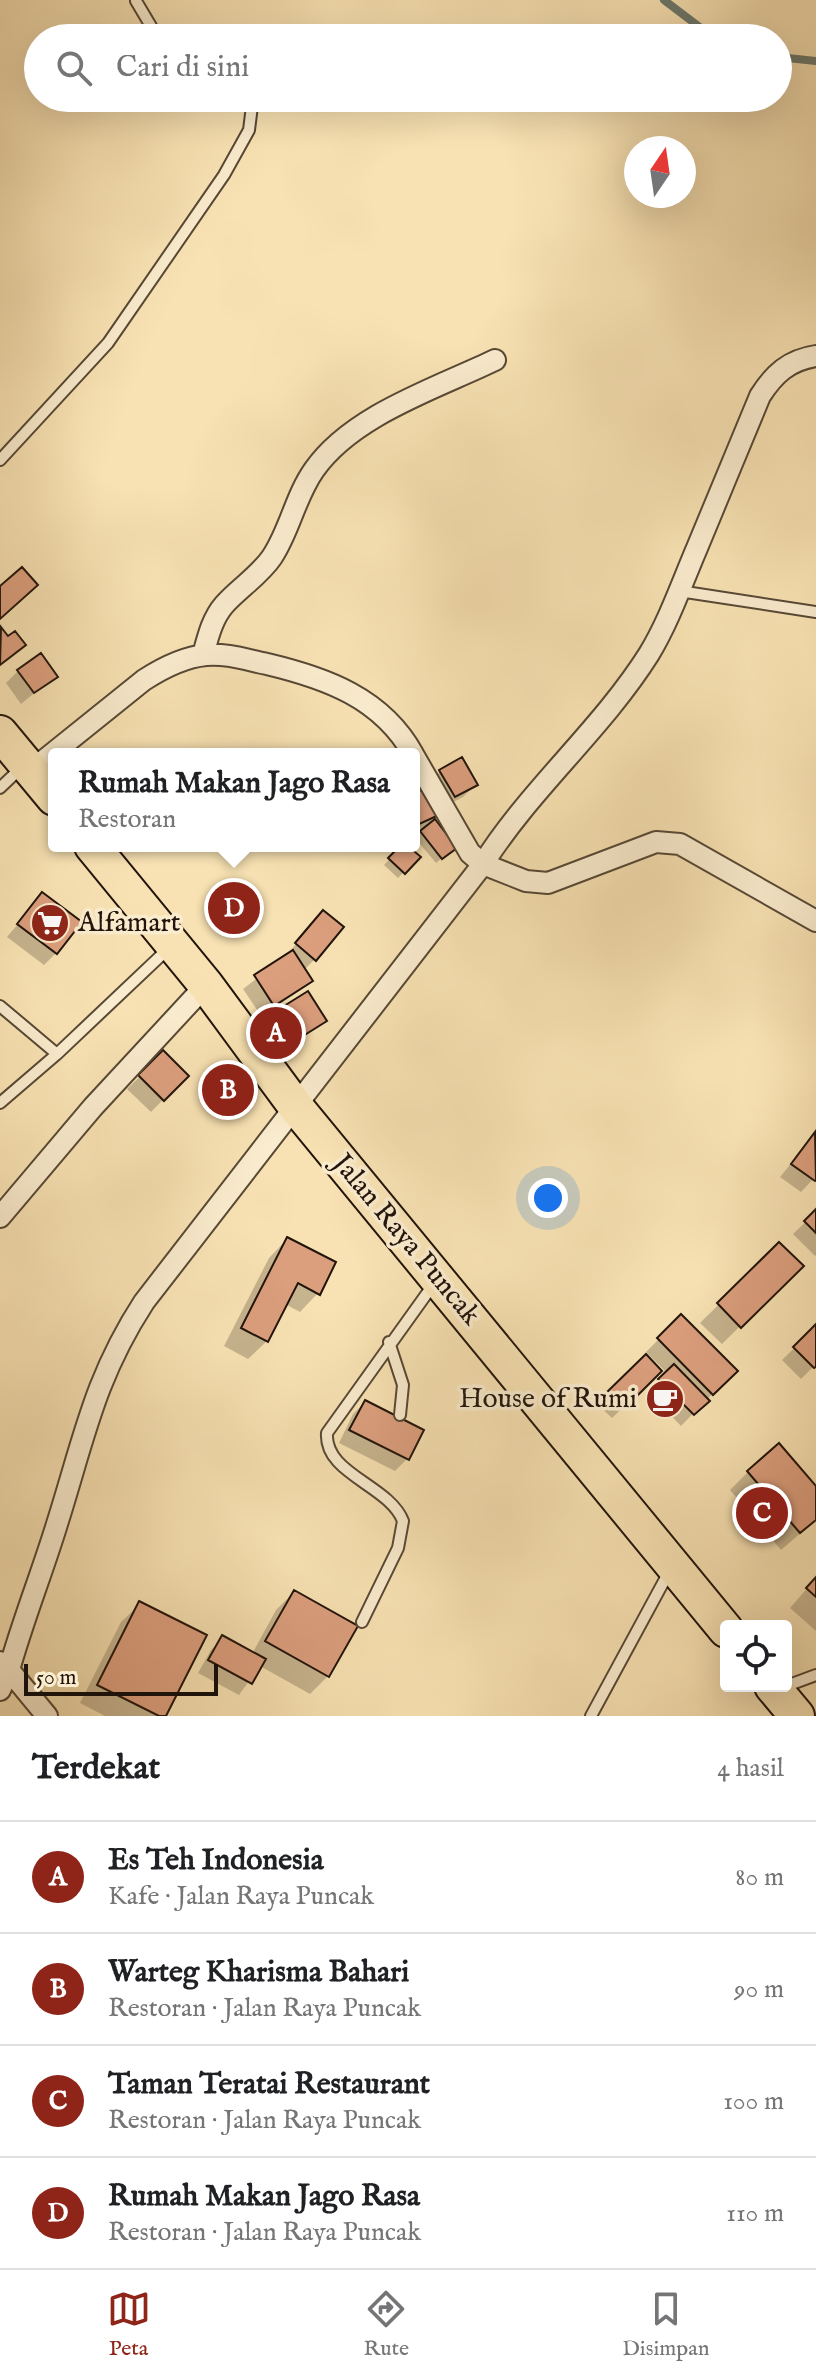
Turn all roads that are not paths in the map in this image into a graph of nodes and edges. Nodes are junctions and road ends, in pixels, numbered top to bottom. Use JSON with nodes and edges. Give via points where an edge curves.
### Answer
{"nodes":[{"id":1,"x":136,"y":1,"type":"edge"},
{"id":2,"x":150,"y":24,"type":"edge"},
{"id":3,"x":251,"y":112,"type":"edge"},
{"id":4,"x":816,"y":356,"type":"edge"},
{"id":5,"x":495,"y":360,"type":"dead end"},
{"id":6,"x":0,"y":460,"type":"edge"},
{"id":7,"x":679,"y":591,"type":"junction"},
{"id":8,"x":816,"y":612,"type":"edge"},
{"id":9,"x":203,"y":655,"type":"junction"},
{"id":10,"x":0,"y":733,"type":"edge"},
{"id":11,"x":53,"y":748,"type":"edge"},
{"id":12,"x":410,"y":748,"type":"edge"},
{"id":13,"x":48,"y":752,"type":"edge"},
{"id":14,"x":29,"y":766,"type":"junction"},
{"id":15,"x":420,"y":766,"type":"edge"},
{"id":16,"x":0,"y":788,"type":"edge"},
{"id":17,"x":48,"y":790,"type":"edge"},
{"id":18,"x":97,"y":852,"type":"edge"},
{"id":19,"x":483,"y":864,"type":"junction"},
{"id":20,"x":816,"y":921,"type":"edge"},
{"id":21,"x":171,"y":946,"type":"junction"},
{"id":22,"x":206,"y":985,"type":"junction"},
{"id":23,"x":0,"y":1006,"type":"edge"},
{"id":24,"x":57,"y":1054,"type":"junction"},
{"id":25,"x":0,"y":1103,"type":"edge"},
{"id":26,"x":296,"y":1107,"type":"junction"},
{"id":27,"x":0,"y":1217,"type":"edge"},
{"id":28,"x":438,"y":1279,"type":"junction"},
{"id":29,"x":389,"y":1342,"type":"junction"},
{"id":30,"x":400,"y":1415,"type":"dead end"},
{"id":31,"x":673,"y":1565,"type":"junction"},
{"id":32,"x":362,"y":1622,"type":"dead end"},
{"id":33,"x":720,"y":1623,"type":"edge"},
{"id":34,"x":5,"y":1666,"type":"edge"},
{"id":35,"x":816,"y":1675,"type":"edge"},
{"id":36,"x":0,"y":1690,"type":"edge"},
{"id":37,"x":782,"y":1697,"type":"edge"},
{"id":38,"x":47,"y":1716,"type":"edge"},
{"id":39,"x":591,"y":1716,"type":"edge"}],
"edges":[{"from":1,"to":2,"type":"lane"},
{"from":3,"to":6,"type":"lane","via":[[249,130],[224,175],[108,343]]},
{"from":4,"to":7,"type":"street","via":[[780,370],[760,396]]},
{"from":5,"to":9,"type":"street","via":[[370,420],[335,446],[303,490],[270,560],[219,612]]},
{"from":7,"to":8,"type":"lane"},
{"from":7,"to":19,"type":"street","via":[[628,685],[520,809]]},
{"from":9,"to":11,"type":"street","via":[[159,670]]},
{"from":9,"to":12,"type":"street","via":[[305,673],[360,697]]},
{"from":10,"to":14,"type":"highway"},
{"from":13,"to":14,"type":"street"},
{"from":14,"to":16,"type":"lane"},
{"from":14,"to":17,"type":"highway"},
{"from":15,"to":19,"type":"street","via":[[460,839]]},
{"from":18,"to":21,"type":"highway","name":"Jalan Raya Puncak"},
{"from":19,"to":20,"type":"street","via":[[526,881],[548,883],[656,842],[680,844]]},
{"from":19,"to":26,"type":"street"},
{"from":21,"to":22,"type":"highway","name":"Jalan Raya Puncak"},
{"from":21,"to":24,"type":"lane"},
{"from":22,"to":26,"type":"highway","name":"Jalan Raya Puncak"},
{"from":22,"to":27,"type":"street"},
{"from":23,"to":24,"type":"lane"},
{"from":24,"to":25,"type":"lane"},
{"from":26,"to":28,"type":"highway","name":"Jalan Raya Puncak"},
{"from":26,"to":34,"type":"street","via":[[144,1302],[112,1354]]},
{"from":28,"to":29,"type":"lane"},
{"from":28,"to":31,"type":"highway","name":"Jalan Raya Puncak"},
{"from":29,"to":30,"type":"lane","via":[[403,1385]]},
{"from":29,"to":32,"type":"lane","via":[[327,1433],[334,1457],[391,1502],[403,1521],[398,1548]]},
{"from":31,"to":33,"type":"highway","name":"Jalan Raya Puncak"},
{"from":31,"to":39,"type":"lane"},
{"from":34,"to":36,"type":"street"},
{"from":34,"to":38,"type":"street"},
{"from":35,"to":37,"type":"lane"}]}
